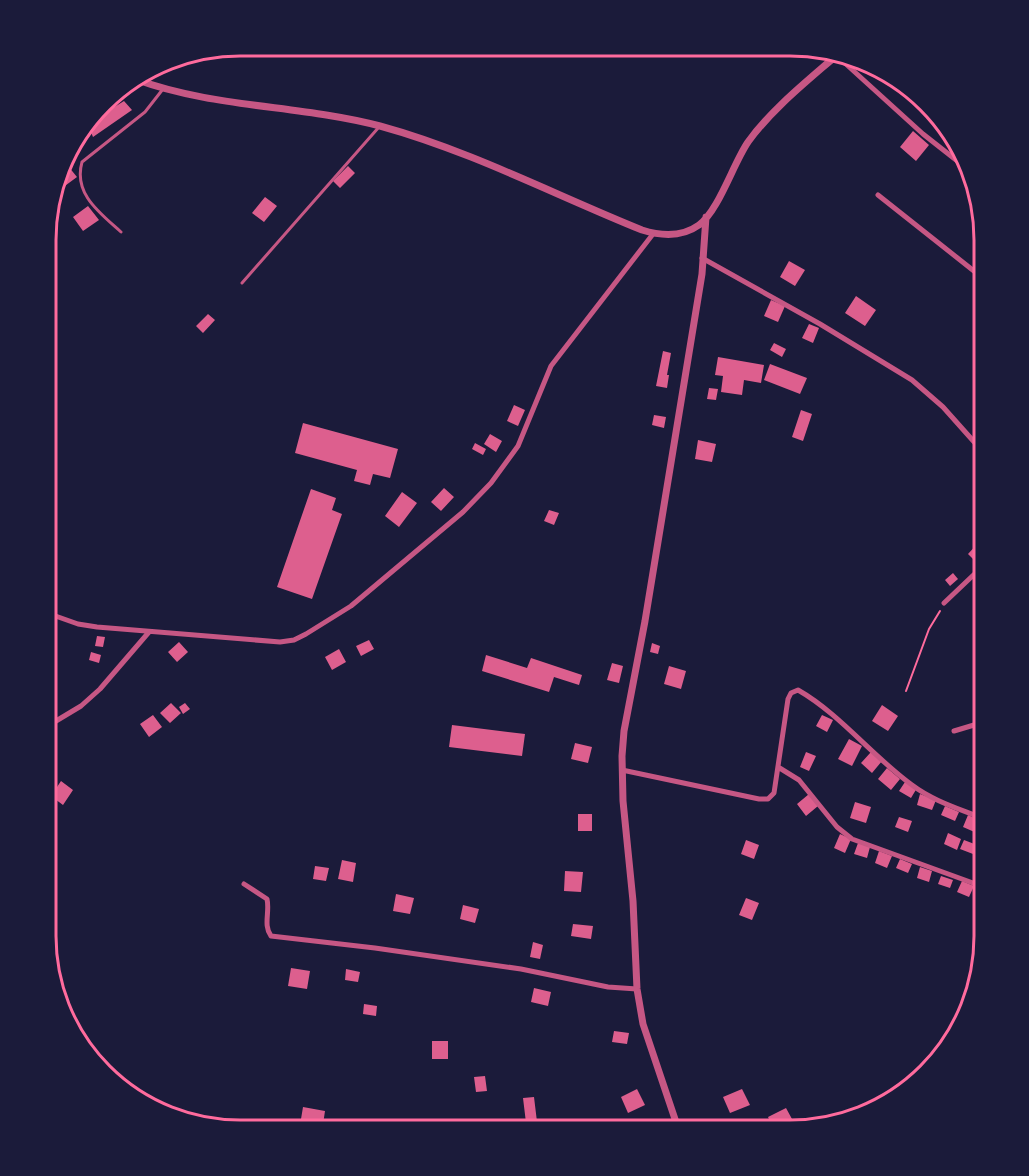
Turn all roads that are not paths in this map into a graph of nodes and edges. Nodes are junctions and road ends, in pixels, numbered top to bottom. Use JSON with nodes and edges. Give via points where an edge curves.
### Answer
{"nodes":[{"id":1,"x":830,"y":61,"type":"edge"},
{"id":2,"x":846,"y":64,"type":"edge"},
{"id":3,"x":144,"y":82,"type":"edge"},
{"id":4,"x":163,"y":89,"type":"junction"},
{"id":5,"x":380,"y":126,"type":"junction"},
{"id":6,"x":956,"y":161,"type":"edge"},
{"id":7,"x":878,"y":195,"type":"dead end"},
{"id":8,"x":706,"y":217,"type":"junction"},
{"id":9,"x":121,"y":232,"type":"dead end"},
{"id":10,"x":653,"y":234,"type":"junction"},
{"id":11,"x":702,"y":258,"type":"junction"},
{"id":12,"x":973,"y":270,"type":"edge"},
{"id":13,"x":242,"y":283,"type":"dead end"},
{"id":14,"x":973,"y":441,"type":"edge"},
{"id":15,"x":973,"y":576,"type":"edge"},
{"id":16,"x":945,"y":603,"type":"road end"},
{"id":17,"x":56,"y":615,"type":"edge"},
{"id":18,"x":149,"y":632,"type":"junction"},
{"id":19,"x":56,"y":721,"type":"edge"},
{"id":20,"x":973,"y":726,"type":"edge"},
{"id":21,"x":954,"y":732,"type":"dead end"},
{"id":22,"x":778,"y":767,"type":"junction"},
{"id":23,"x":622,"y":770,"type":"junction"},
{"id":24,"x":973,"y":814,"type":"edge"},
{"id":25,"x":973,"y":883,"type":"edge"},
{"id":26,"x":243,"y":884,"type":"dead end"},
{"id":27,"x":637,"y":989,"type":"junction"},
{"id":28,"x":675,"y":1120,"type":"edge"}],
"edges":[{"from":1,"to":8,"type":"street","via":[[756,132]]},
{"from":2,"to":6,"type":"street"},
{"from":3,"to":4,"type":"street"},
{"from":4,"to":5,"type":"street"},
{"from":4,"to":9,"type":"lane","via":[[145,112],[82,162],[80,177],[86,197]]},
{"from":5,"to":10,"type":"street","via":[[464,154]]},
{"from":5,"to":13,"type":"lane"},
{"from":7,"to":12,"type":"street"},
{"from":8,"to":10,"type":"street","via":[[690,230]]},
{"from":8,"to":11,"type":"street"},
{"from":10,"to":18,"type":"street","via":[[550,366],[518,446],[491,483],[463,512],[351,606],[286,642]]},
{"from":11,"to":14,"type":"street","via":[[912,380]]},
{"from":11,"to":23,"type":"street","via":[[624,731]]},
{"from":15,"to":16,"type":"street"},
{"from":17,"to":18,"type":"street","via":[[78,624]]},
{"from":18,"to":19,"type":"street","via":[[100,689]]},
{"from":20,"to":21,"type":"street"},
{"from":22,"to":23,"type":"street","via":[[774,793],[764,800]]},
{"from":22,"to":24,"type":"street","via":[[788,699],[798,690],[915,787]]},
{"from":22,"to":25,"type":"street","via":[[799,780],[837,827],[852,839]]},
{"from":23,"to":27,"type":"street"},
{"from":26,"to":27,"type":"street","via":[[267,899],[266,927],[271,936],[522,969]]},
{"from":27,"to":28,"type":"street","via":[[644,1024]]}]}
